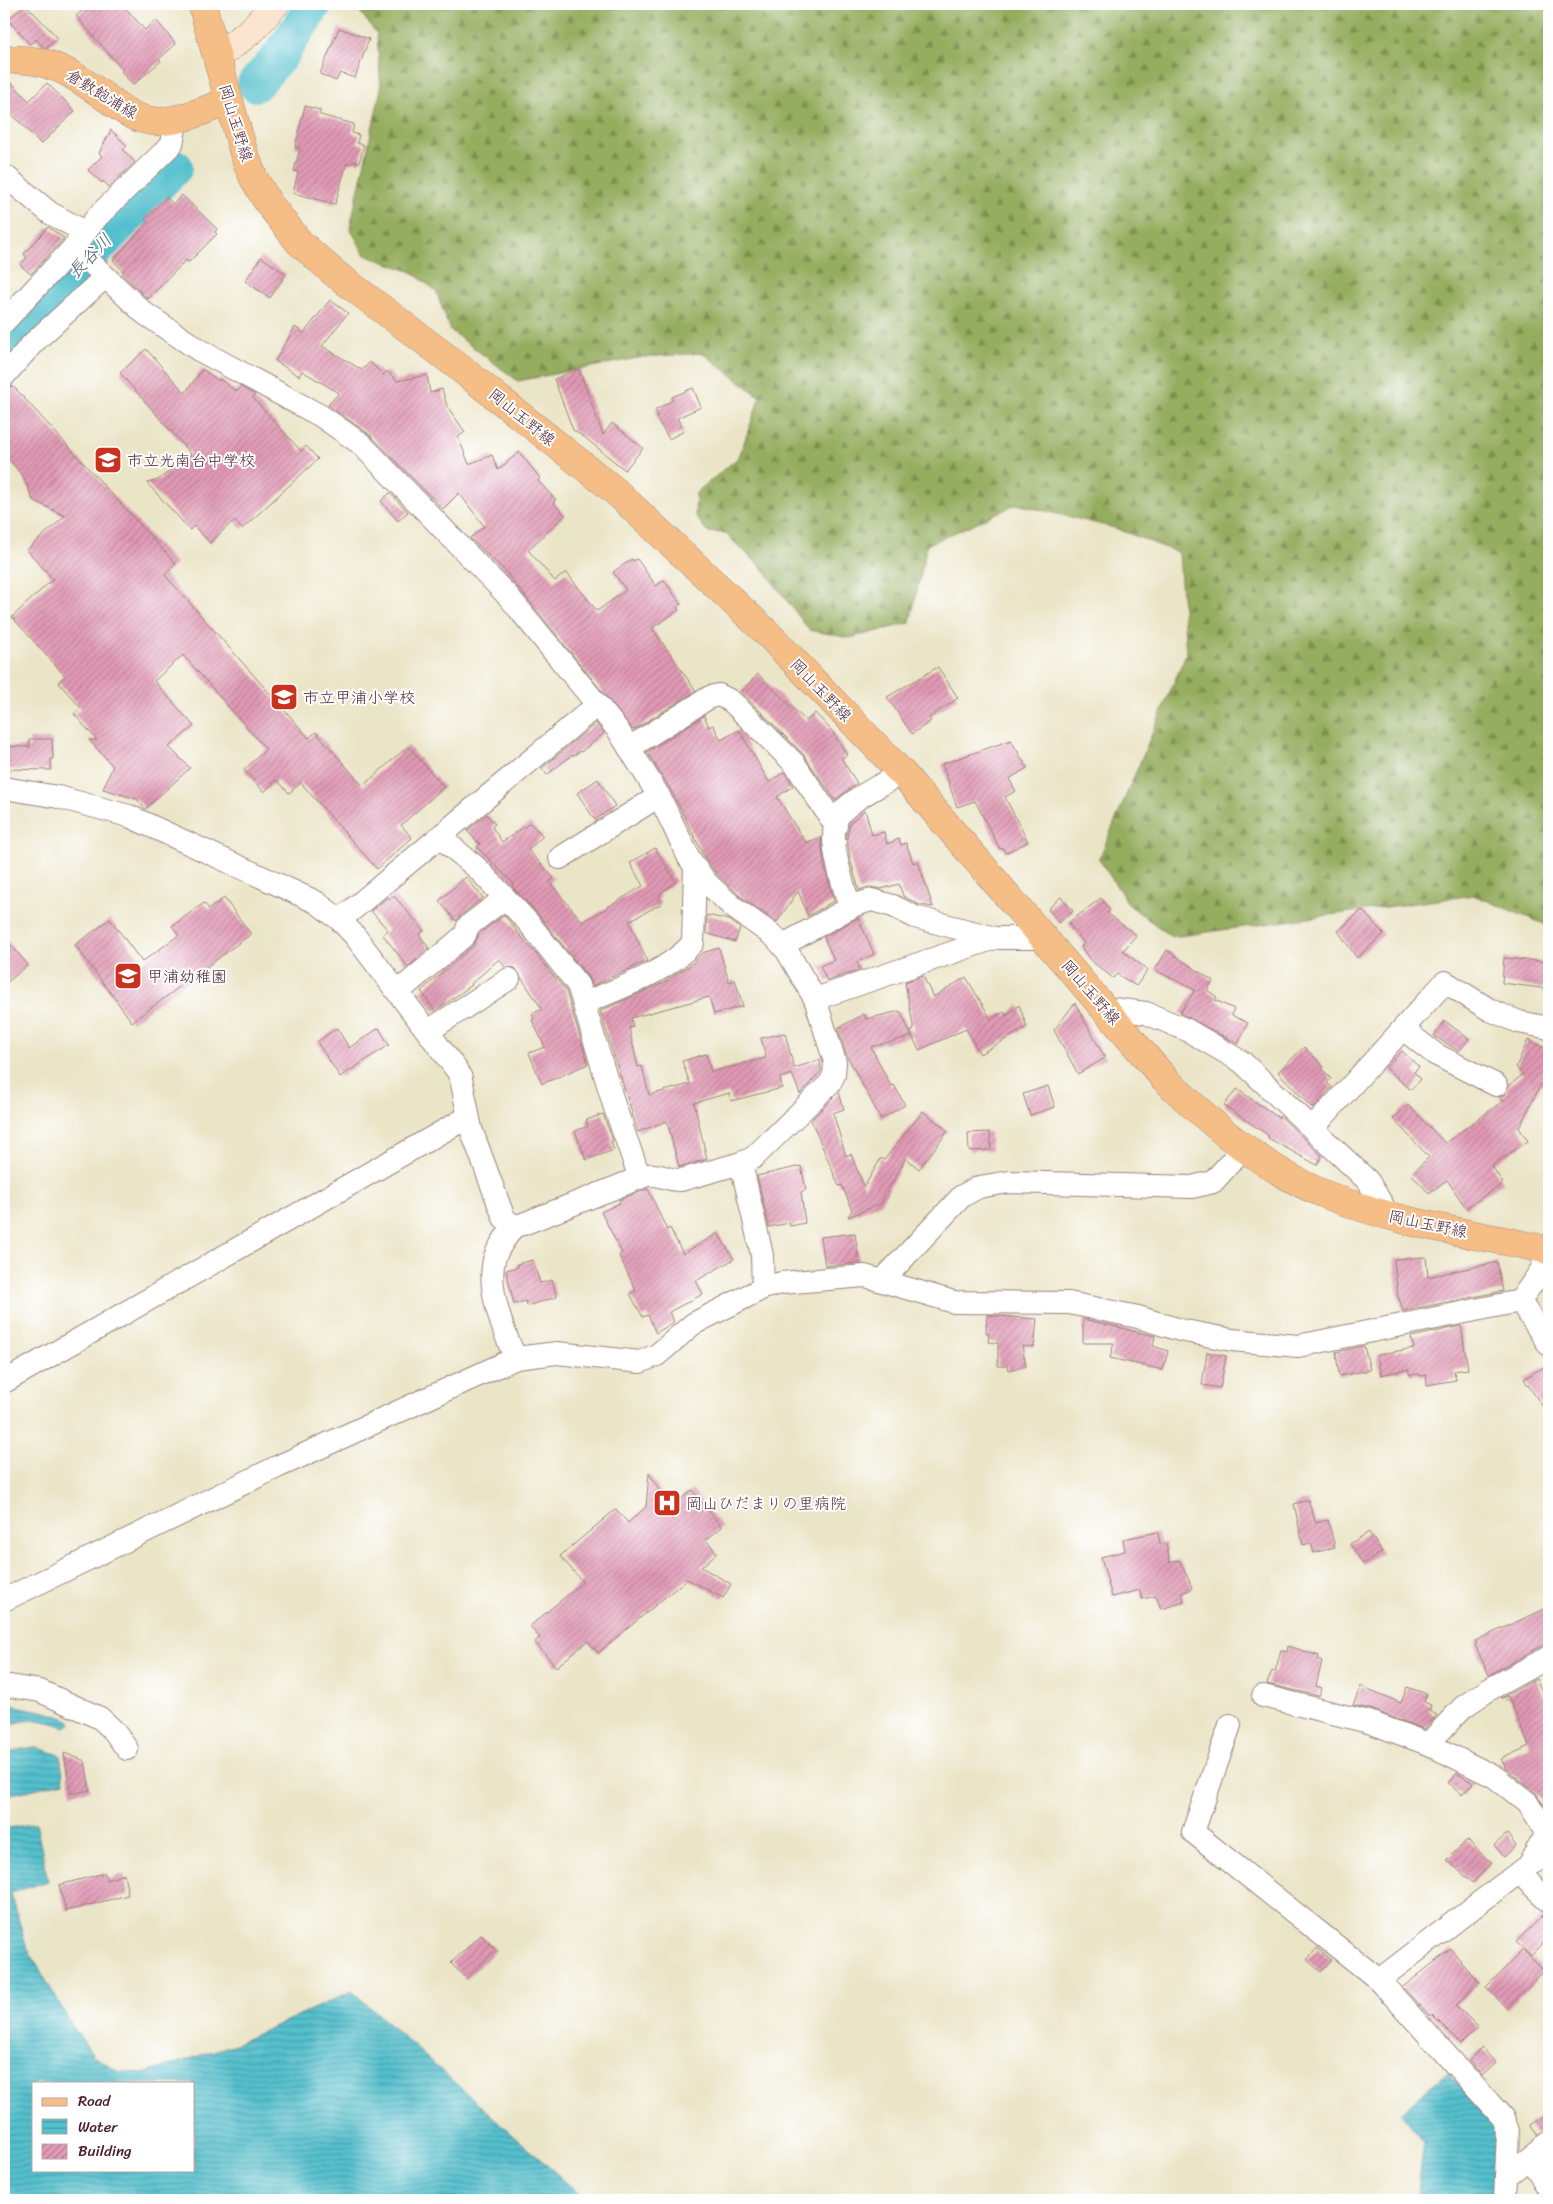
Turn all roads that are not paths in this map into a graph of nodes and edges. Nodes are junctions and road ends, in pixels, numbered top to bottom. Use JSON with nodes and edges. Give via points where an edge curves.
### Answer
{"nodes":[{"id":1,"x":202,"y":4,"type":"edge"},
{"id":2,"x":275,"y":4,"type":"edge"},
{"id":3,"x":217,"y":57,"type":"junction"},
{"id":4,"x":4,"y":60,"type":"edge"},
{"id":5,"x":229,"y":101,"type":"junction"},
{"id":6,"x":177,"y":118,"type":"junction"},
{"id":7,"x":4,"y":175,"type":"edge"},
{"id":8,"x":88,"y":256,"type":"junction"},
{"id":9,"x":4,"y":322,"type":"edge"},
{"id":10,"x":4,"y":376,"type":"edge"},
{"id":11,"x":597,"y":705,"type":"junction"},
{"id":12,"x":629,"y":748,"type":"junction"},
{"id":13,"x":902,"y":773,"type":"junction"},
{"id":14,"x":4,"y":788,"type":"edge"},
{"id":15,"x":659,"y":796,"type":"junction"},
{"id":16,"x":836,"y":826,"type":"junction"},
{"id":17,"x":440,"y":837,"type":"junction"},
{"id":18,"x":560,"y":858,"type":"dead end"},
{"id":19,"x":695,"y":867,"type":"junction"},
{"id":20,"x":505,"y":898,"type":"junction"},
{"id":21,"x":850,"y":908,"type":"junction"},
{"id":22,"x":340,"y":920,"type":"junction"},
{"id":23,"x":995,"y":938,"type":"junction"},
{"id":24,"x":1045,"y":938,"type":"junction"},
{"id":25,"x":783,"y":945,"type":"junction"},
{"id":26,"x":509,"y":979,"type":"dead end"},
{"id":27,"x":398,"y":992,"type":"junction"},
{"id":28,"x":815,"y":999,"type":"junction"},
{"id":29,"x":585,"y":1003,"type":"junction"},
{"id":30,"x":1105,"y":1008,"type":"junction"},
{"id":31,"x":1549,"y":1028,"type":"edge"},
{"id":32,"x":1403,"y":1029,"type":"junction"},
{"id":33,"x":428,"y":1031,"type":"junction"},
{"id":34,"x":1496,"y":1085,"type":"dead end"},
{"id":35,"x":468,"y":1117,"type":"junction"},
{"id":36,"x":1313,"y":1128,"type":"junction"},
{"id":37,"x":1244,"y":1147,"type":"junction"},
{"id":38,"x":740,"y":1163,"type":"junction"},
{"id":39,"x":640,"y":1178,"type":"junction"},
{"id":40,"x":1390,"y":1216,"type":"junction"},
{"id":41,"x":514,"y":1226,"type":"junction"},
{"id":42,"x":1548,"y":1250,"type":"edge"},
{"id":43,"x":882,"y":1281,"type":"junction"},
{"id":44,"x":763,"y":1288,"type":"junction"},
{"id":45,"x":1520,"y":1301,"type":"junction"},
{"id":46,"x":1549,"y":1345,"type":"edge"},
{"id":47,"x":516,"y":1358,"type":"junction"},
{"id":48,"x":4,"y":1382,"type":"edge"},
{"id":49,"x":4,"y":1600,"type":"edge"},
{"id":50,"x":1549,"y":1657,"type":"edge"},
{"id":51,"x":4,"y":1685,"type":"edge"},
{"id":52,"x":1263,"y":1696,"type":"dead end"},
{"id":53,"x":1230,"y":1725,"type":"dead end"},
{"id":54,"x":1428,"y":1744,"type":"junction"},
{"id":55,"x":127,"y":1749,"type":"dead end"},
{"id":56,"x":1549,"y":1854,"type":"edge"},
{"id":57,"x":1523,"y":1869,"type":"junction"},
{"id":58,"x":1549,"y":1901,"type":"edge"},
{"id":59,"x":1378,"y":1980,"type":"junction"},
{"id":60,"x":1549,"y":2143,"type":"edge"},
{"id":61,"x":1530,"y":2159,"type":"junction"},
{"id":62,"x":1506,"y":2176,"type":"junction"},
{"id":63,"x":1549,"y":2188,"type":"edge"},
{"id":64,"x":1505,"y":2200,"type":"edge"}],
"edges":[{"from":1,"to":3,"type":"main road","name":"岡山玉野線"},
{"from":2,"to":3,"type":"main road","via":[[253,29]]},
{"from":3,"to":5,"type":"main road","name":"岡山玉野線"},
{"from":4,"to":6,"type":"main road","name":"倉敷飽浦線","via":[[46,63],[82,81],[138,118],[153,122]]},
{"from":5,"to":6,"type":"main road","name":"倉敷飽浦線"},
{"from":5,"to":13,"type":"main road","name":"岡山玉野線","via":[[254,179],[269,204],[300,242],[333,272],[614,490],[766,632]]},
{"from":6,"to":8,"type":"street","via":[[172,144],[98,216]]},
{"from":7,"to":8,"type":"street","via":[[50,213]]},
{"from":8,"to":9,"type":"street"},
{"from":8,"to":10,"type":"street","via":[[33,343]]},
{"from":8,"to":11,"type":"street","via":[[144,312],[199,350],[321,416],[361,444],[509,597]]},
{"from":11,"to":12,"type":"street"},
{"from":11,"to":17,"type":"street"},
{"from":12,"to":15,"type":"street"},
{"from":12,"to":16,"type":"street","via":[[710,697],[720,695],[794,763]]},
{"from":13,"to":16,"type":"street","via":[[856,800],[838,816]]},
{"from":13,"to":24,"type":"main road","name":"岡山玉野線"},
{"from":14,"to":22,"type":"street","via":[[58,797],[129,816],[316,902]]},
{"from":15,"to":18,"type":"street"},
{"from":15,"to":19,"type":"street"},
{"from":16,"to":21,"type":"street","via":[[837,864]]},
{"from":17,"to":20,"type":"street","via":[[477,868]]},
{"from":17,"to":22,"type":"street"},
{"from":19,"to":25,"type":"street","via":[[733,907]]},
{"from":19,"to":29,"type":"street","via":[[693,943],[683,954],[656,970]]},
{"from":20,"to":27,"type":"street","via":[[468,926],[465,936]]},
{"from":20,"to":29,"type":"street","via":[[578,985]]},
{"from":21,"to":23,"type":"street","via":[[872,900],[915,917]]},
{"from":21,"to":25,"type":"street"},
{"from":22,"to":27,"type":"street"},
{"from":23,"to":24,"type":"street"},
{"from":23,"to":28,"type":"street"},
{"from":24,"to":30,"type":"main road","name":"岡山玉野線"},
{"from":25,"to":28,"type":"street"},
{"from":26,"to":33,"type":"street"},
{"from":27,"to":33,"type":"street"},
{"from":28,"to":38,"type":"street","via":[[835,1062],[830,1083],[753,1158]]},
{"from":29,"to":39,"type":"street","via":[[615,1108]]},
{"from":30,"to":36,"type":"street","via":[[1146,1013],[1195,1035],[1242,1062]]},
{"from":30,"to":37,"type":"main road","name":"岡山玉野線","via":[[1164,1078],[1223,1133]]},
{"from":31,"to":32,"type":"street","via":[[1519,1022],[1490,1010],[1445,982]]},
{"from":32,"to":34,"type":"street","via":[[1435,1054]]},
{"from":32,"to":36,"type":"street"},
{"from":33,"to":35,"type":"street","via":[[461,1078]]},
{"from":35,"to":41,"type":"street","via":[[504,1218]]},
{"from":35,"to":48,"type":"street"},
{"from":36,"to":40,"type":"street","via":[[1368,1181]]},
{"from":37,"to":40,"type":"main road","name":"岡山玉野線","via":[[1292,1178],[1323,1193]]},
{"from":37,"to":43,"type":"street","via":[[1213,1182],[1192,1187],[1009,1182],[979,1187],[962,1196]]},
{"from":38,"to":39,"type":"street","via":[[681,1180],[671,1181],[656,1174]]},
{"from":38,"to":44,"type":"street","via":[[762,1255]]},
{"from":39,"to":41,"type":"street"},
{"from":40,"to":42,"type":"main road","name":"岡山玉野線"},
{"from":41,"to":47,"type":"street","via":[[494,1258],[492,1271],[499,1317]]},
{"from":42,"to":45,"type":"street","via":[[1542,1269]]},
{"from":43,"to":44,"type":"street","via":[[865,1276],[781,1283]]},
{"from":43,"to":45,"type":"street","via":[[954,1302],[1069,1303],[1232,1340],[1298,1346]]},
{"from":44,"to":47,"type":"street","via":[[693,1324],[649,1360],[630,1362],[557,1353]]},
{"from":45,"to":46,"type":"street"},
{"from":47,"to":49,"type":"street","via":[[277,1467]]},
{"from":50,"to":54,"type":"street","via":[[1463,1707]]},
{"from":51,"to":55,"type":"street","via":[[40,1691],[100,1718]]},
{"from":52,"to":54,"type":"street","via":[[1370,1722]]},
{"from":53,"to":59,"type":"street","via":[[1193,1832]]},
{"from":54,"to":57,"type":"street","via":[[1495,1777],[1528,1804],[1547,1834]]},
{"from":56,"to":57,"type":"street"},
{"from":57,"to":58,"type":"street"},
{"from":57,"to":59,"type":"street"},
{"from":59,"to":62,"type":"street","via":[[1503,2118],[1508,2130]]},
{"from":60,"to":61,"type":"street"},
{"from":61,"to":62,"type":"street"},
{"from":61,"to":63,"type":"street"},
{"from":62,"to":64,"type":"street"}]}
